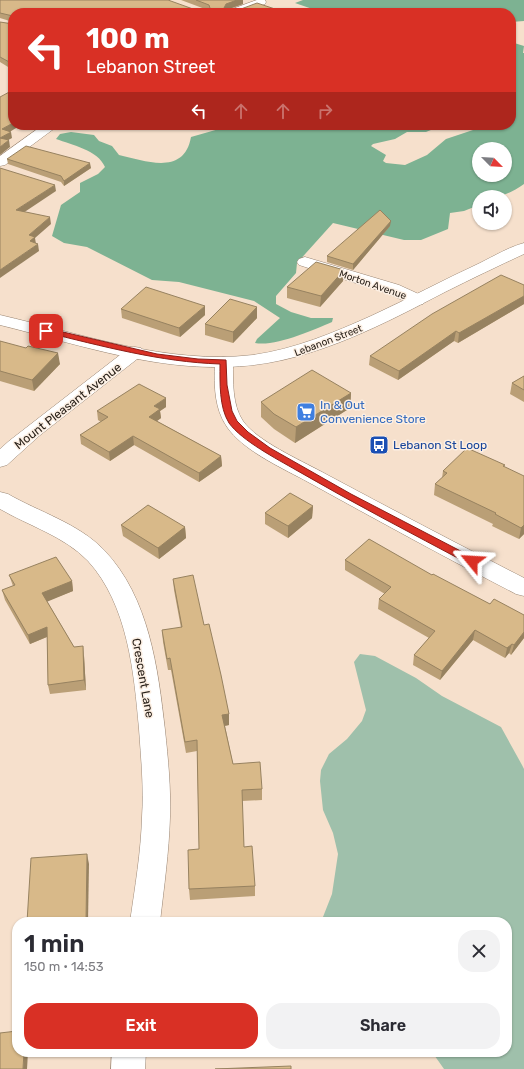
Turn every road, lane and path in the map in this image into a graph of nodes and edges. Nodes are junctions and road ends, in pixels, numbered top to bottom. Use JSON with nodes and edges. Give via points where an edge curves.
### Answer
{"nodes":[{"id":1,"x":261,"y":2,"type":"dead end"},
{"id":2,"x":245,"y":8,"type":"edge"},
{"id":3,"x":46,"y":130,"type":"edge"},
{"id":4,"x":2,"y":167,"type":"edge"},
{"id":5,"x":524,"y":248,"type":"edge"},
{"id":6,"x":305,"y":262,"type":"dead end"},
{"id":7,"x":417,"y":300,"type":"junction"},
{"id":8,"x":0,"y":320,"type":"edge"},
{"id":9,"x":135,"y":352,"type":"junction"},
{"id":10,"x":224,"y":362,"type":"junction"},
{"id":11,"x":0,"y":460,"type":"edge"},
{"id":12,"x":0,"y":499,"type":"edge"},
{"id":13,"x":524,"y":588,"type":"edge"},
{"id":14,"x":146,"y":917,"type":"edge"},
{"id":15,"x":129,"y":1057,"type":"edge"},
{"id":16,"x":128,"y":1069,"type":"edge"}],
"edges":[{"from":1,"to":2,"type":"street"},
{"from":3,"to":4,"type":"street"},
{"from":5,"to":7,"type":"street","name":"Lebanon Street"},
{"from":6,"to":7,"type":"street","name":"Morton Avenue","via":[[393,289]]},
{"from":7,"to":10,"type":"street","name":"Lebanon Street","via":[[316,347],[272,358]]},
{"from":8,"to":9,"type":"street","name":"Lebanon Street"},
{"from":9,"to":10,"type":"street","name":"Lebanon Street","via":[[178,359]]},
{"from":9,"to":11,"type":"street","name":"Mount Pleasant Avenue","via":[[113,372],[31,432]]},
{"from":10,"to":13,"type":"street","via":[[223,385],[233,422],[255,442],[348,496]]},
{"from":12,"to":14,"type":"street","name":"Crescent Lane","via":[[67,533],[86,547],[109,572],[128,612],[149,699],[155,770],[156,824]]},
{"from":15,"to":16,"type":"street"}]}
